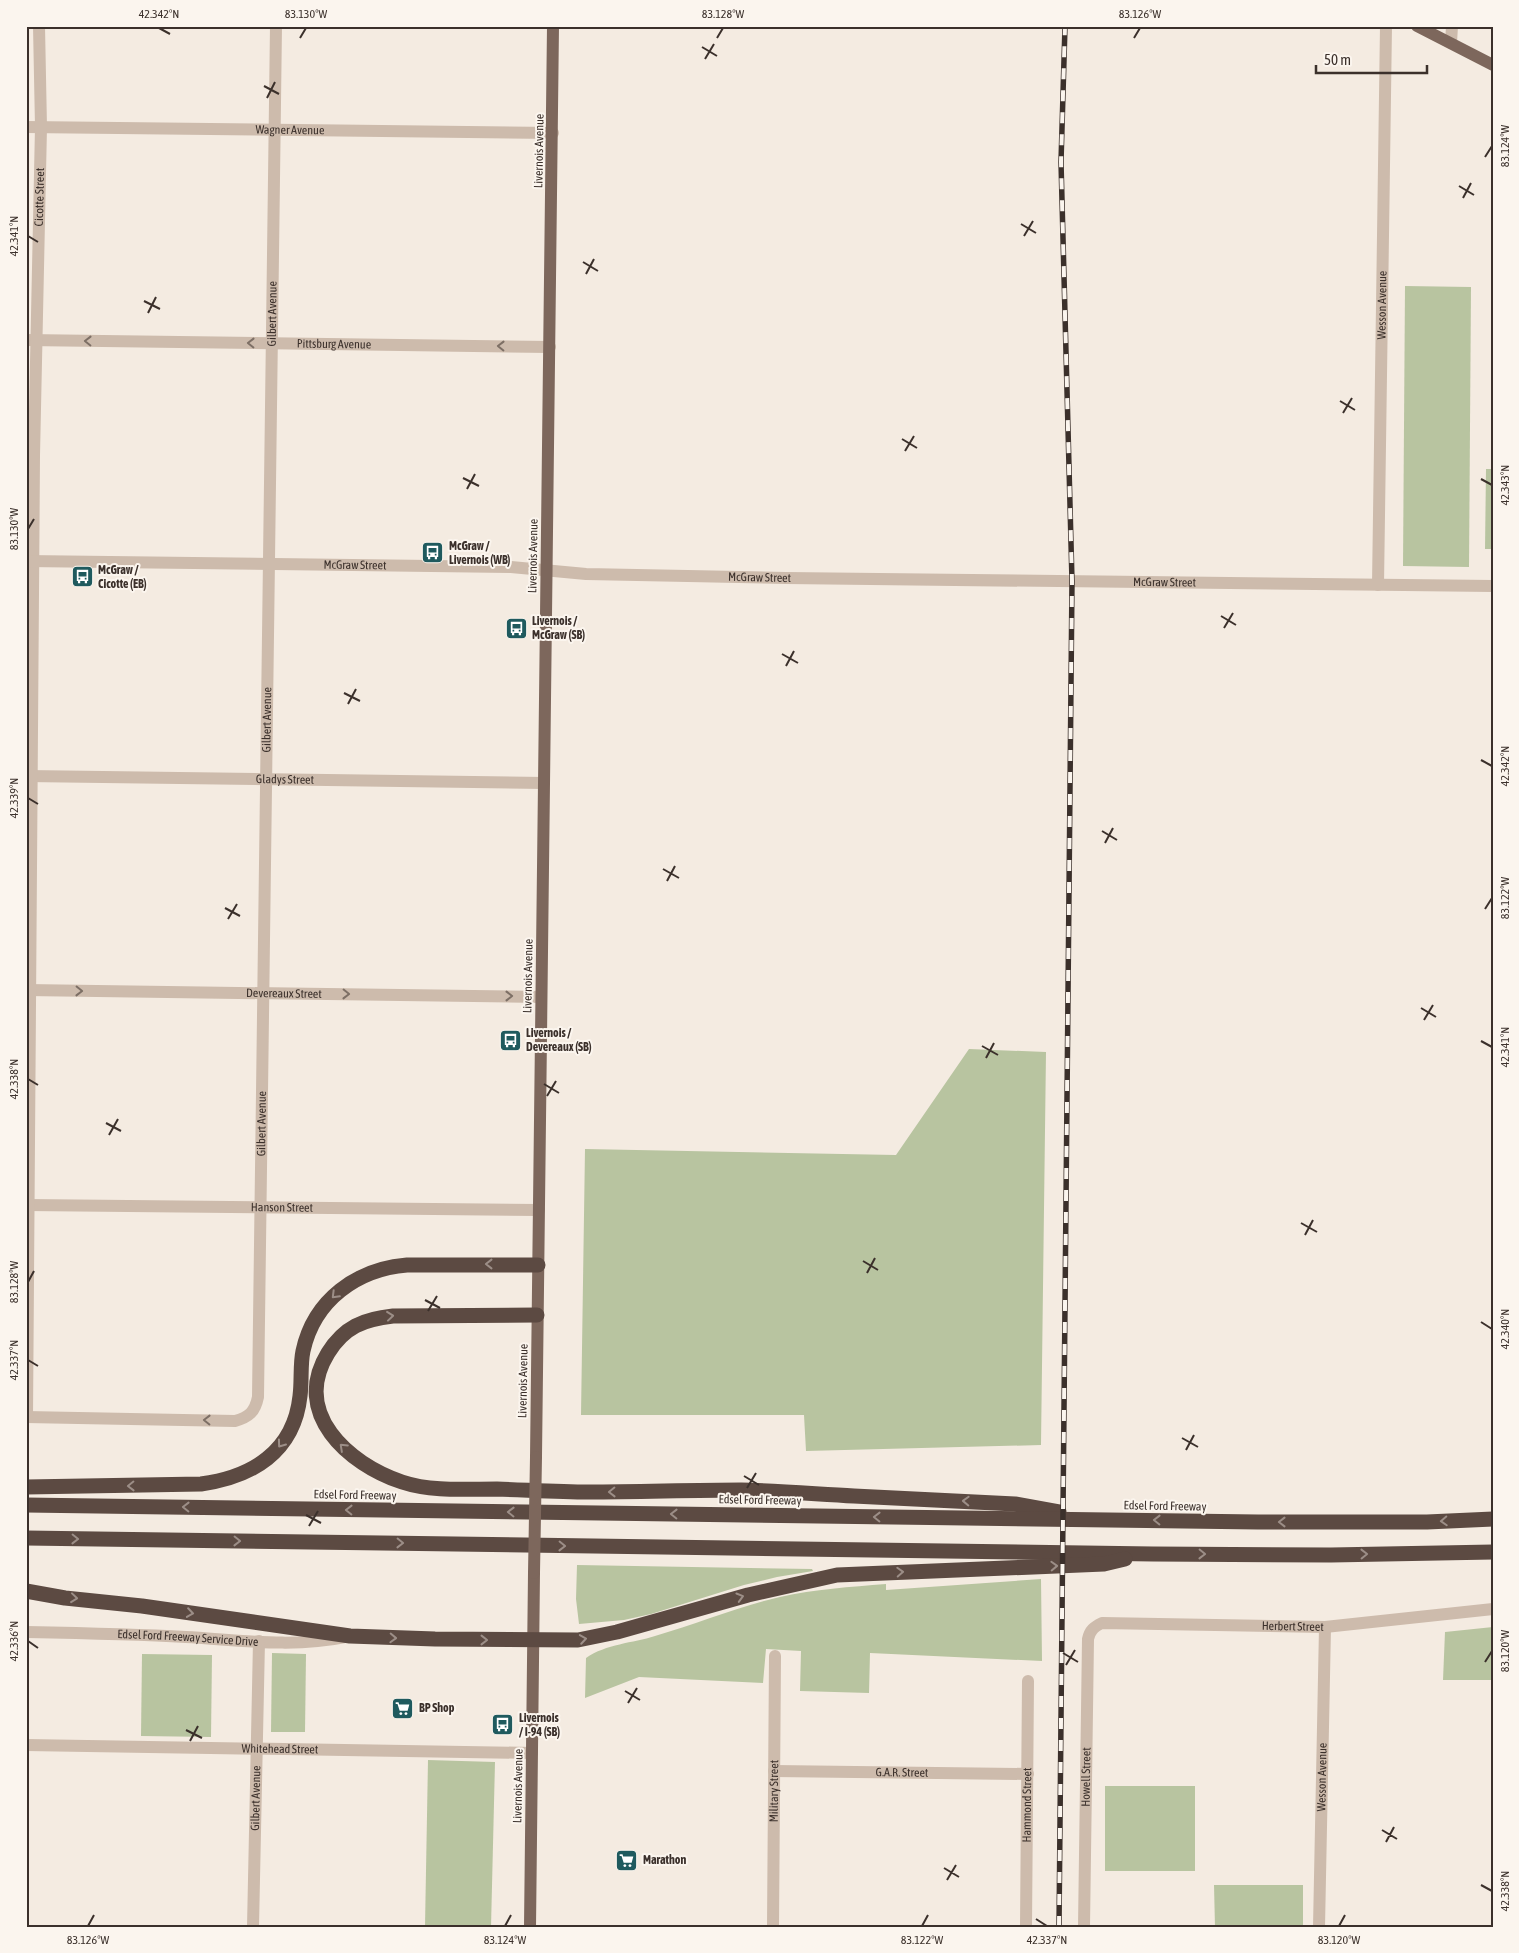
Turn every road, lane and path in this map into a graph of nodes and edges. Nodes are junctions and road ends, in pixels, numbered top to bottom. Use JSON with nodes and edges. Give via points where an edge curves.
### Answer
{"nodes":[{"id":1,"x":39,"y":26,"type":"edge"},
{"id":2,"x":276,"y":26,"type":"edge"},
{"id":3,"x":553,"y":26,"type":"edge"},
{"id":4,"x":1386,"y":26,"type":"edge"},
{"id":5,"x":1417,"y":26,"type":"edge"},
{"id":6,"x":1452,"y":26,"type":"edge"},
{"id":7,"x":1451,"y":43,"type":"junction"},
{"id":8,"x":1493,"y":65,"type":"edge"},
{"id":9,"x":26,"y":127,"type":"edge"},
{"id":10,"x":41,"y":127,"type":"junction"},
{"id":11,"x":275,"y":130,"type":"junction"},
{"id":12,"x":553,"y":133,"type":"junction"},
{"id":13,"x":32,"y":340,"type":"edge"},
{"id":14,"x":272,"y":343,"type":"junction"},
{"id":15,"x":550,"y":347,"type":"junction"},
{"id":16,"x":30,"y":561,"type":"edge"},
{"id":17,"x":268,"y":563,"type":"junction"},
{"id":18,"x":547,"y":571,"type":"junction"},
{"id":19,"x":1378,"y":585,"type":"junction"},
{"id":20,"x":1493,"y":586,"type":"edge"},
{"id":21,"x":29,"y":776,"type":"edge"},
{"id":22,"x":267,"y":779,"type":"junction"},
{"id":23,"x":544,"y":783,"type":"junction"},
{"id":24,"x":28,"y":990,"type":"edge"},
{"id":25,"x":263,"y":993,"type":"junction"},
{"id":26,"x":541,"y":997,"type":"junction"},
{"id":27,"x":27,"y":1205,"type":"edge"},
{"id":28,"x":262,"y":1208,"type":"junction"},
{"id":29,"x":539,"y":1210,"type":"junction"},
{"id":30,"x":538,"y":1265,"type":"junction"},
{"id":31,"x":537,"y":1316,"type":"junction"},
{"id":32,"x":27,"y":1417,"type":"edge"},
{"id":33,"x":26,"y":1487,"type":"edge"},
{"id":34,"x":26,"y":1505,"type":"edge"},
{"id":35,"x":1101,"y":1519,"type":"junction"},
{"id":36,"x":1493,"y":1519,"type":"edge"},
{"id":37,"x":26,"y":1538,"type":"edge"},
{"id":38,"x":1493,"y":1552,"type":"edge"},
{"id":39,"x":1153,"y":1554,"type":"junction"},
{"id":40,"x":26,"y":1591,"type":"edge"},
{"id":41,"x":1493,"y":1609,"type":"edge"},
{"id":42,"x":1325,"y":1627,"type":"junction"},
{"id":43,"x":1093,"y":1628,"type":"joint"},
{"id":44,"x":26,"y":1632,"type":"edge"},
{"id":45,"x":350,"y":1636,"type":"junction"},
{"id":46,"x":259,"y":1641,"type":"junction"},
{"id":47,"x":534,"y":1641,"type":"junction"},
{"id":48,"x":775,"y":1656,"type":"dead end"},
{"id":49,"x":1028,"y":1681,"type":"dead end"},
{"id":50,"x":26,"y":1745,"type":"edge"},
{"id":51,"x":256,"y":1748,"type":"junction"},
{"id":52,"x":532,"y":1753,"type":"junction"},
{"id":53,"x":774,"y":1771,"type":"junction"},
{"id":54,"x":1028,"y":1774,"type":"junction"},
{"id":55,"x":253,"y":1927,"type":"edge"},
{"id":56,"x":530,"y":1927,"type":"edge"},
{"id":57,"x":772,"y":1927,"type":"edge"},
{"id":58,"x":1026,"y":1927,"type":"edge"},
{"id":59,"x":1084,"y":1927,"type":"edge"},
{"id":60,"x":1319,"y":1927,"type":"edge"}],
"edges":[{"from":1,"to":10,"type":"street","name":"Cicotte Street"},
{"from":2,"to":11,"type":"street","name":"Gilbert Avenue"},
{"from":3,"to":12,"type":"main road","name":"Livernois Avenue"},
{"from":4,"to":19,"type":"street","name":"Wesson Avenue"},
{"from":5,"to":7,"type":"main road"},
{"from":6,"to":7,"type":"street"},
{"from":7,"to":8,"type":"main road"},
{"from":9,"to":10,"type":"street","name":"Wagner Avenue"},
{"from":10,"to":11,"type":"street","name":"Wagner Avenue"},
{"from":10,"to":13,"type":"street","name":"Cicotte Street"},
{"from":11,"to":12,"type":"street","name":"Wagner Avenue"},
{"from":11,"to":14,"type":"street","name":"Gilbert Avenue"},
{"from":12,"to":15,"type":"main road","name":"Livernois Avenue"},
{"from":14,"to":13,"type":"street","name":"Pittsburg Avenue","one_way":true},
{"from":13,"to":16,"type":"street","name":"Cicotte Street"},
{"from":15,"to":14,"type":"street","name":"Pittsburg Avenue","one_way":true},
{"from":14,"to":17,"type":"street","name":"Gilbert Avenue"},
{"from":15,"to":18,"type":"main road","name":"Livernois Avenue"},
{"from":16,"to":17,"type":"street","name":"McGraw Street"},
{"from":16,"to":21,"type":"street","name":"Cicotte Street"},
{"from":17,"to":18,"type":"street","name":"McGraw Street","via":[[511,566]]},
{"from":17,"to":22,"type":"street","name":"Gilbert Avenue"},
{"from":18,"to":19,"type":"street","name":"McGraw Street","via":[[786,578]]},
{"from":18,"to":23,"type":"main road","name":"Livernois Avenue"},
{"from":19,"to":20,"type":"street","name":"McGraw Street"},
{"from":21,"to":22,"type":"street","name":"Gladys Street"},
{"from":21,"to":24,"type":"street","name":"Cicotte Street"},
{"from":22,"to":23,"type":"street","name":"Gladys Street"},
{"from":22,"to":25,"type":"street","name":"Gilbert Avenue"},
{"from":23,"to":26,"type":"main road","name":"Livernois Avenue"},
{"from":24,"to":25,"type":"street","name":"Devereaux Street","one_way":true},
{"from":24,"to":27,"type":"street","name":"Cicotte Street"},
{"from":25,"to":26,"type":"street","name":"Devereaux Street","one_way":true},
{"from":25,"to":28,"type":"street","name":"Gilbert Avenue"},
{"from":26,"to":29,"type":"main road","name":"Livernois Avenue"},
{"from":27,"to":28,"type":"street","name":"Hanson Street"},
{"from":27,"to":32,"type":"street","name":"Cicotte Street"},
{"from":28,"to":29,"type":"street","name":"Hanson Street"},
{"from":28,"to":32,"type":"street","name":"Gilbert Avenue","one_way":true,"via":[[258,1397],[249,1417],[234,1421]]},
{"from":29,"to":30,"type":"main road","name":"Livernois Avenue"},
{"from":30,"to":31,"type":"main road","name":"Livernois Avenue"},
{"from":30,"to":33,"type":"highway","one_way":true,"via":[[406,1265],[380,1269],[351,1282],[326,1304],[308,1335],[303,1352],[300,1397],[292,1426],[273,1454],[250,1471],[220,1482],[201,1484]]},
{"from":35,"to":31,"type":"highway","one_way":true,"via":[[1015,1504],[742,1490],[587,1492],[418,1486],[380,1474],[358,1461],[326,1428],[316,1394],[319,1372],[330,1350],[353,1326],[374,1318],[393,1316]]},
{"from":31,"to":47,"type":"main road","name":"Livernois Avenue","bridge":true},
{"from":35,"to":34,"type":"highway","name":"Edsel Ford Freeway","one_way":true},
{"from":36,"to":35,"type":"highway","name":"Edsel Ford Freeway","one_way":true,"via":[[1370,1523]]},
{"from":37,"to":39,"type":"highway","one_way":true},
{"from":39,"to":38,"type":"highway","one_way":true},
{"from":47,"to":39,"type":"highway","one_way":true,"via":[[578,1640],[617,1632],[748,1595],[837,1575],[1104,1564]]},
{"from":40,"to":45,"type":"highway","one_way":true},
{"from":41,"to":42,"type":"street","name":"Herbert Street"},
{"from":42,"to":43,"type":"street","name":"Herbert Street","via":[[1102,1623]]},
{"from":42,"to":60,"type":"street","name":"Wesson Avenue"},
{"from":43,"to":59,"type":"street","name":"Howell Street","via":[[1088,1639]]},
{"from":44,"to":46,"type":"street","name":"Edsel Ford Freeway Service Drive"},
{"from":45,"to":46,"type":"street","name":"Edsel Ford Freeway Service Drive","via":[[323,1642]]},
{"from":45,"to":47,"type":"highway","one_way":true},
{"from":46,"to":51,"type":"street","name":"Gilbert Avenue"},
{"from":47,"to":52,"type":"main road","name":"Livernois Avenue"},
{"from":48,"to":53,"type":"street","name":"Military Street"},
{"from":49,"to":54,"type":"street","name":"Hammond Street"},
{"from":50,"to":51,"type":"street","name":"Whitehead Street"},
{"from":51,"to":52,"type":"street","name":"Whitehead Street"},
{"from":51,"to":55,"type":"street","name":"Gilbert Avenue"},
{"from":52,"to":56,"type":"main road","name":"Livernois Avenue"},
{"from":53,"to":54,"type":"street","name":"G.A.R. Street"},
{"from":53,"to":57,"type":"street","name":"Military Street"},
{"from":54,"to":58,"type":"street","name":"Hammond Street"}]}
